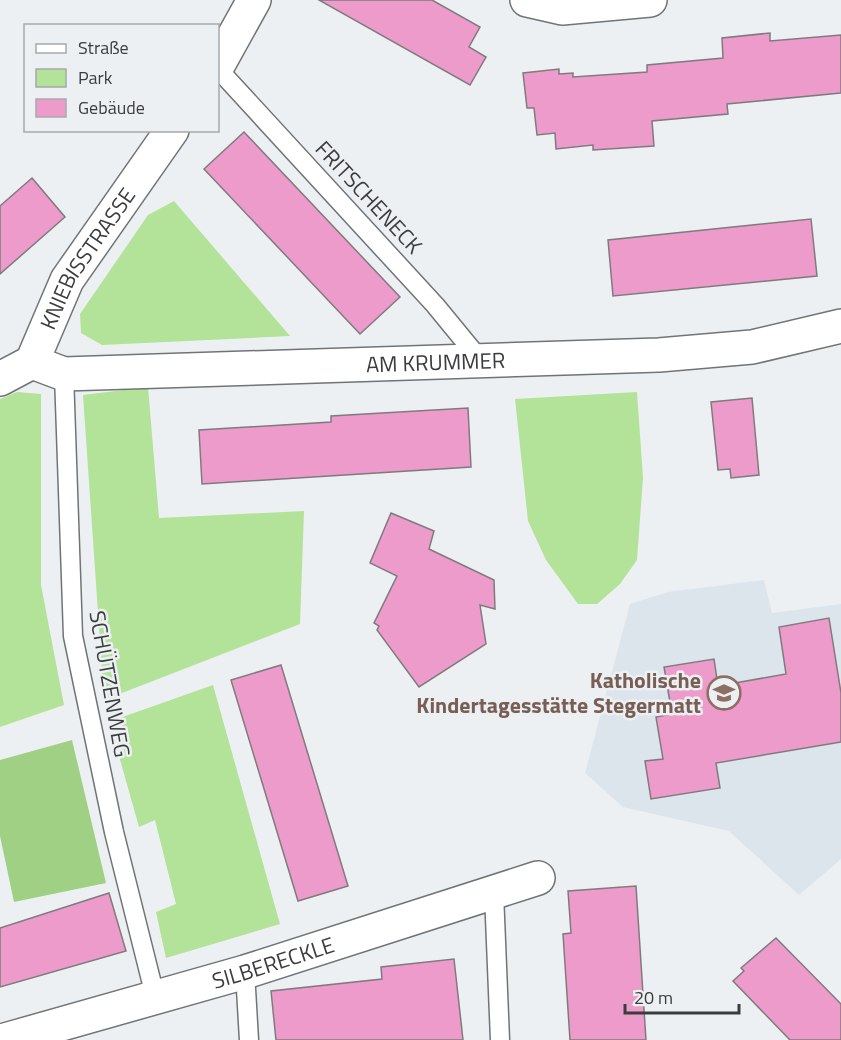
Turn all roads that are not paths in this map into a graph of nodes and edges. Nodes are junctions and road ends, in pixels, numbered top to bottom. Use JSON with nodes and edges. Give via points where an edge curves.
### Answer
{"nodes":[{"id":1,"x":527,"y":0,"type":"edge"},
{"id":2,"x":650,"y":0,"type":"edge"},
{"id":3,"x":250,"y":1,"type":"edge"},
{"id":4,"x":219,"y":65,"type":"edge"},
{"id":5,"x":219,"y":68,"type":"edge"},
{"id":6,"x":171,"y":132,"type":"edge"},
{"id":7,"x":841,"y":326,"type":"edge"},
{"id":8,"x":481,"y":361,"type":"junction"},
{"id":9,"x":32,"y":362,"type":"junction"},
{"id":10,"x":64,"y":374,"type":"junction"},
{"id":11,"x":0,"y":379,"type":"edge"},
{"id":12,"x":538,"y":878,"type":"dead end"},
{"id":13,"x":494,"y":893,"type":"junction"},
{"id":14,"x":244,"y":972,"type":"junction"},
{"id":15,"x":155,"y":996,"type":"junction"},
{"id":16,"x":5,"y":1040,"type":"edge"},
{"id":17,"x":249,"y":1040,"type":"edge"},
{"id":18,"x":500,"y":1040,"type":"edge"}],
"edges":[{"from":1,"to":2,"type":"street","via":[[562,8]]},
{"from":3,"to":4,"type":"street"},
{"from":5,"to":8,"type":"lane","name":"FRITSCHENECK","via":[[435,304]]},
{"from":6,"to":9,"type":"street","name":"KNIEBISSTRASSE","via":[[67,280]]},
{"from":7,"to":8,"type":"street","name":"AM KRUMMER","via":[[752,347],[659,355]]},
{"from":8,"to":10,"type":"street","name":"AM KRUMMER"},
{"from":9,"to":10,"type":"street","name":"AM KRUMMER"},
{"from":9,"to":11,"type":"street"},
{"from":10,"to":15,"type":"lane","name":"SCHÜTZENWEG","via":[[73,636],[114,832]]},
{"from":12,"to":13,"type":"street","name":"SILBERECKLE"},
{"from":13,"to":14,"type":"street","name":"SILBERECKLE"},
{"from":13,"to":18,"type":"lane"},
{"from":14,"to":15,"type":"street","name":"SILBERECKLE"},
{"from":14,"to":17,"type":"lane"},
{"from":15,"to":16,"type":"street","name":"SILBERECKLE"}]}
